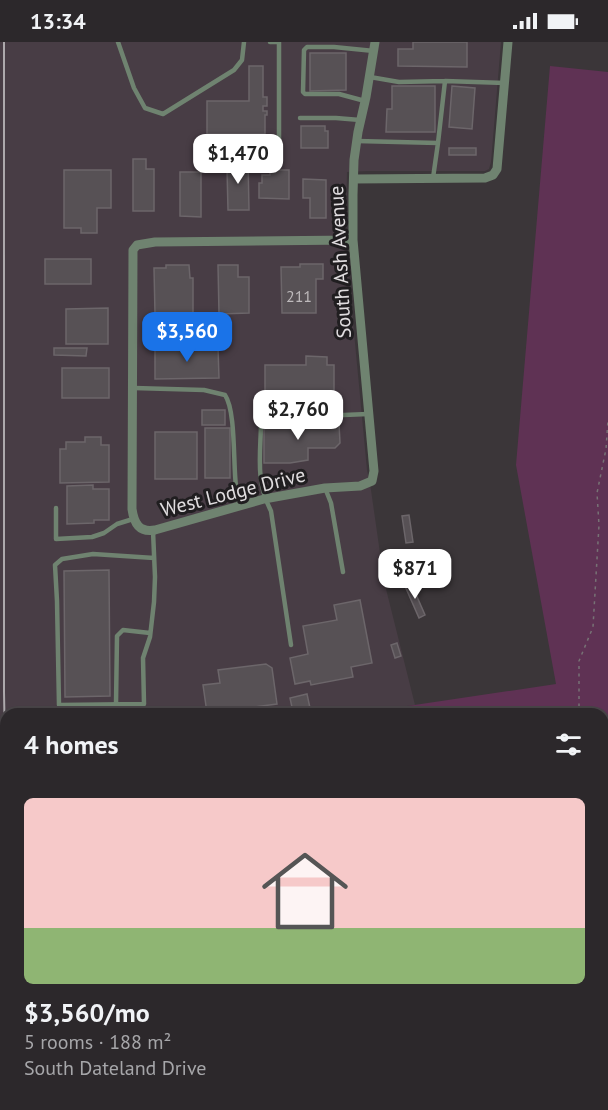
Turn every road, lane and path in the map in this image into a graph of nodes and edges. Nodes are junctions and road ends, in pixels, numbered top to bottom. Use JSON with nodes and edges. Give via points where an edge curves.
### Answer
{"nodes":[{"id":1,"x":118,"y":42,"type":"edge"},
{"id":2,"x":244,"y":42,"type":"edge"},
{"id":3,"x":270,"y":42,"type":"edge"},
{"id":4,"x":508,"y":42,"type":"edge"},
{"id":5,"x":375,"y":46,"type":"edge"},
{"id":6,"x":370,"y":77,"type":"junction"},
{"id":7,"x":445,"y":81,"type":"junction"},
{"id":8,"x":505,"y":83,"type":"junction"},
{"id":9,"x":365,"y":101,"type":"junction"},
{"id":10,"x":300,"y":118,"type":"dead end"},
{"id":11,"x":361,"y":120,"type":"junction"},
{"id":12,"x":357,"y":141,"type":"junction"},
{"id":13,"x":438,"y":143,"type":"junction"},
{"id":14,"x":279,"y":146,"type":"dead end"},
{"id":15,"x":354,"y":178,"type":"junction"},
{"id":16,"x":433,"y":178,"type":"junction"},
{"id":17,"x":353,"y":240,"type":"junction"},
{"id":18,"x":132,"y":388,"type":"junction"},
{"id":19,"x":370,"y":414,"type":"junction"},
{"id":20,"x":608,"y":420,"type":"edge"},
{"id":21,"x":372,"y":481,"type":"joint"},
{"id":22,"x":326,"y":488,"type":"junction"},
{"id":23,"x":264,"y":498,"type":"junction"},
{"id":24,"x":240,"y":505,"type":"junction"},
{"id":25,"x":56,"y":508,"type":"dead end"},
{"id":26,"x":136,"y":523,"type":"junction"},
{"id":27,"x":153,"y":531,"type":"junction"},
{"id":28,"x":154,"y":558,"type":"junction"},
{"id":29,"x":343,"y":572,"type":"dead end"},
{"id":30,"x":150,"y":633,"type":"junction"},
{"id":31,"x":291,"y":645,"type":"dead end"},
{"id":32,"x":116,"y":704,"type":"junction"},
{"id":33,"x":579,"y":708,"type":"edge"}],
"edges":[{"from":1,"to":2,"type":"lane","via":[[145,108],[163,114],[234,70],[242,60]]},
{"from":3,"to":14,"type":"lane","via":[[279,42]]},
{"from":4,"to":8,"type":"street"},
{"from":5,"to":6,"type":"street","name":"South Ash Avenue"},
{"from":5,"to":9,"type":"lane","via":[[304,50],[305,94],[339,94]]},
{"from":6,"to":7,"type":"lane","via":[[399,82]]},
{"from":6,"to":9,"type":"street","name":"South Ash Avenue"},
{"from":7,"to":8,"type":"lane"},
{"from":7,"to":13,"type":"lane"},
{"from":8,"to":16,"type":"street","via":[[497,169],[493,175]]},
{"from":9,"to":11,"type":"street","name":"South Ash Avenue"},
{"from":10,"to":11,"type":"lane"},
{"from":11,"to":12,"type":"street","name":"South Ash Avenue"},
{"from":12,"to":13,"type":"lane"},
{"from":12,"to":15,"type":"street","name":"South Ash Avenue"},
{"from":13,"to":16,"type":"lane"},
{"from":15,"to":16,"type":"street"},
{"from":15,"to":17,"type":"street","name":"South Ash Avenue"},
{"from":17,"to":18,"type":"street","via":[[136,245],[131,258]]},
{"from":17,"to":19,"type":"street","name":"South Ash Avenue"},
{"from":18,"to":24,"type":"lane","via":[[225,394]]},
{"from":18,"to":26,"type":"street","via":[[132,509]]},
{"from":19,"to":21,"type":"street","name":"South Ash Avenue"},
{"from":19,"to":23,"type":"lane","via":[[270,418],[264,422],[260,479]]},
{"from":20,"to":33,"type":"path","via":[[597,493],[593,627],[579,661]]},
{"from":21,"to":22,"type":"street","name":"West Lodge Drive","via":[[360,486]]},
{"from":22,"to":23,"type":"street","name":"West Lodge Drive"},
{"from":22,"to":29,"type":"lane"},
{"from":23,"to":24,"type":"street","name":"West Lodge Drive"},
{"from":23,"to":31,"type":"lane","via":[[271,511]]},
{"from":24,"to":27,"type":"street","name":"West Lodge Drive"},
{"from":25,"to":26,"type":"lane","via":[[56,539],[92,537],[117,524]]},
{"from":26,"to":27,"type":"street","name":"West Lodge Drive"},
{"from":27,"to":28,"type":"lane"},
{"from":28,"to":30,"type":"lane"},
{"from":28,"to":32,"type":"lane","via":[[93,554],[62,559],[55,564],[59,705]]},
{"from":30,"to":32,"type":"lane","via":[[143,658],[144,704]]},
{"from":30,"to":32,"type":"lane","via":[[123,630],[117,636]]}]}
